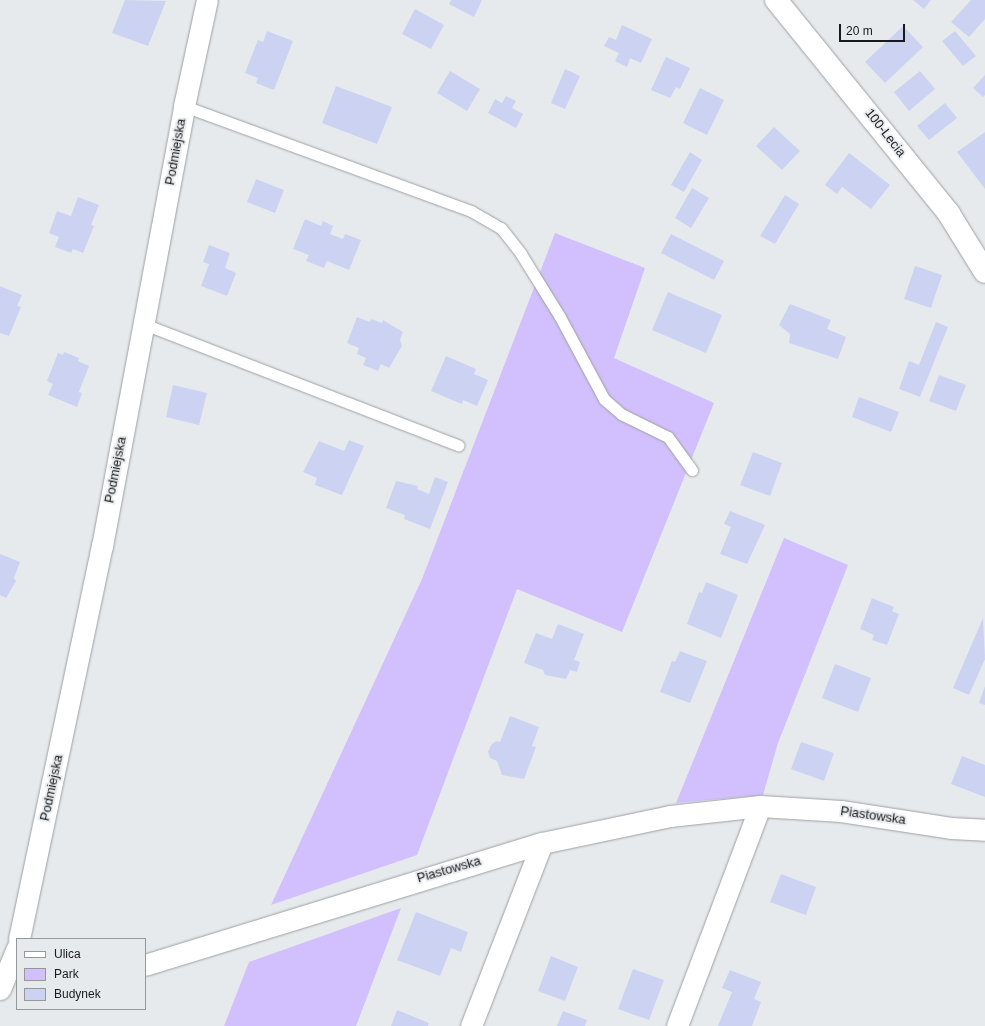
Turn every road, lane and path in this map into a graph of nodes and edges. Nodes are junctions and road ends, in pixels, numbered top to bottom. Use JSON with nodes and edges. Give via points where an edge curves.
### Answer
{"nodes":[{"id":1,"x":206,"y":0,"type":"edge"},
{"id":2,"x":776,"y":0,"type":"edge"},
{"id":3,"x":184,"y":106,"type":"junction"},
{"id":4,"x":985,"y":272,"type":"edge"},
{"id":5,"x":144,"y":324,"type":"junction"},
{"id":6,"x":458,"y":445,"type":"dead end"},
{"id":7,"x":692,"y":470,"type":"dead end"},
{"id":8,"x":760,"y":806,"type":"junction"},
{"id":9,"x":985,"y":830,"type":"edge"},
{"id":10,"x":542,"y":843,"type":"junction"},
{"id":11,"x":20,"y":938,"type":"edge"},
{"id":12,"x":16,"y":952,"type":"edge"},
{"id":13,"x":146,"y":965,"type":"edge"},
{"id":14,"x":7,"y":985,"type":"edge"},
{"id":15,"x":471,"y":1026,"type":"edge"},
{"id":16,"x":677,"y":1026,"type":"edge"}],
"edges":[{"from":1,"to":3,"type":"street","name":"Podmiejska"},
{"from":2,"to":4,"type":"street","name":"100-Lecia","via":[[949,214]]},
{"from":3,"to":5,"type":"street","name":"Podmiejska"},
{"from":3,"to":7,"type":"lane","via":[[471,211],[501,228],[521,254],[560,317],[604,399],[621,414],[668,437]]},
{"from":5,"to":6,"type":"lane"},
{"from":5,"to":11,"type":"street","name":"Podmiejska"},
{"from":8,"to":9,"type":"street","name":"Piastowska","via":[[841,811],[950,828]]},
{"from":8,"to":10,"type":"street","name":"Piastowska","via":[[670,816]]},
{"from":8,"to":16,"type":"street"},
{"from":10,"to":13,"type":"street","name":"Piastowska"},
{"from":10,"to":15,"type":"street"},
{"from":12,"to":14,"type":"street"}]}
